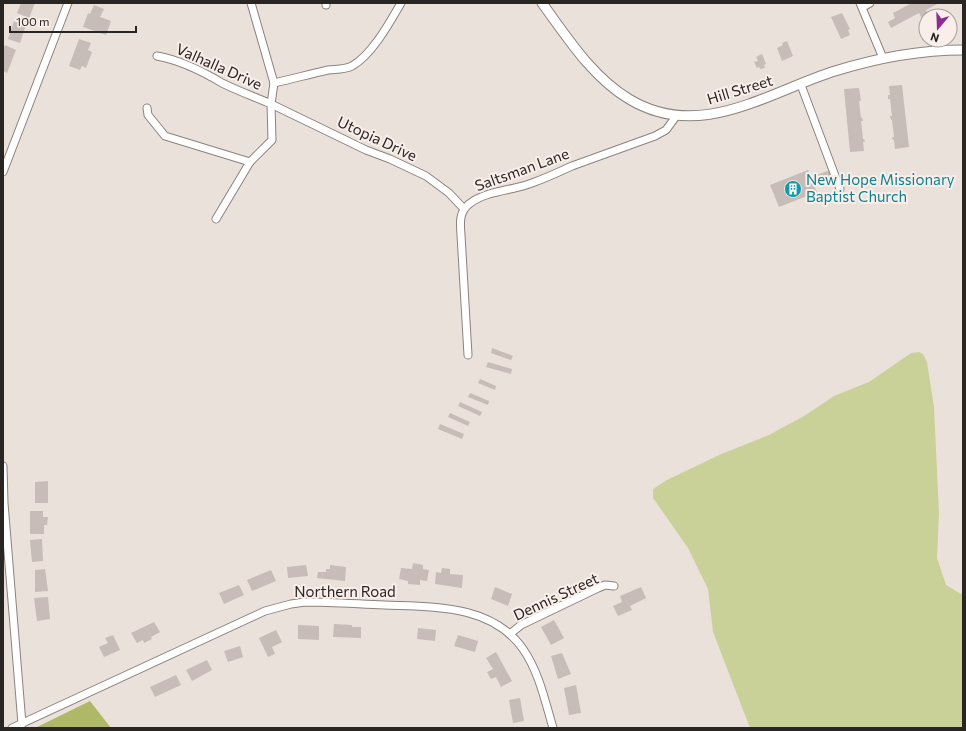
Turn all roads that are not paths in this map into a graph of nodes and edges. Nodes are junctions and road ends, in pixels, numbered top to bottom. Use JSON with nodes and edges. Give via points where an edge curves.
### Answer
{"nodes":[{"id":1,"x":68,"y":3,"type":"edge"},
{"id":2,"x":251,"y":3,"type":"edge"},
{"id":3,"x":401,"y":3,"type":"edge"},
{"id":4,"x":542,"y":3,"type":"edge"},
{"id":5,"x":870,"y":3,"type":"edge"},
{"id":6,"x":861,"y":5,"type":"edge"},
{"id":7,"x":963,"y":50,"type":"edge"},
{"id":8,"x":157,"y":56,"type":"dead end"},
{"id":9,"x":883,"y":58,"type":"junction"},
{"id":10,"x":274,"y":83,"type":"junction"},
{"id":11,"x":801,"y":85,"type":"junction"},
{"id":12,"x":271,"y":104,"type":"junction"},
{"id":13,"x":147,"y":108,"type":"dead end"},
{"id":14,"x":677,"y":115,"type":"junction"},
{"id":15,"x":250,"y":162,"type":"junction"},
{"id":16,"x":3,"y":172,"type":"edge"},
{"id":17,"x":840,"y":189,"type":"dead end"},
{"id":18,"x":464,"y":210,"type":"junction"},
{"id":19,"x":216,"y":219,"type":"dead end"},
{"id":20,"x":468,"y":355,"type":"dead end"},
{"id":21,"x":3,"y":466,"type":"edge"},
{"id":22,"x":614,"y":586,"type":"dead end"},
{"id":23,"x":510,"y":634,"type":"junction"},
{"id":24,"x":22,"y":724,"type":"junction"},
{"id":25,"x":12,"y":728,"type":"edge"},
{"id":26,"x":553,"y":728,"type":"edge"}],
"edges":[{"from":1,"to":16,"type":"street"},
{"from":2,"to":10,"type":"street","name":"Valhalla Drive"},
{"from":3,"to":10,"type":"street","via":[[382,34],[352,66]]},
{"from":4,"to":14,"type":"street","name":"Hill Street","via":[[588,63],[614,89],[644,106]]},
{"from":5,"to":6,"type":"street"},
{"from":6,"to":9,"type":"street"},
{"from":7,"to":9,"type":"street","name":"Hill Street"},
{"from":8,"to":12,"type":"street","name":"Valhalla Drive","via":[[180,62]]},
{"from":9,"to":11,"type":"street","name":"Hill Street","via":[[834,72]]},
{"from":10,"to":12,"type":"street","name":"Valhalla Drive"},
{"from":11,"to":14,"type":"street","name":"Hill Street","via":[[724,112]]},
{"from":11,"to":17,"type":"street"},
{"from":12,"to":15,"type":"street","name":"Valhalla Drive","via":[[272,140]]},
{"from":12,"to":18,"type":"street","name":"Utopia Drive","via":[[426,176],[449,193]]},
{"from":13,"to":15,"type":"street","via":[[148,115],[165,136]]},
{"from":14,"to":18,"type":"street","name":"Saltsman Lane","via":[[666,130],[655,136],[533,183],[490,194],[469,204]]},
{"from":15,"to":19,"type":"street","name":"Valhalla Drive"},
{"from":18,"to":20,"type":"street","name":"Saltsman Lane","via":[[460,217]]},
{"from":21,"to":24,"type":"street"},
{"from":22,"to":23,"type":"street","name":"Dennis Street","via":[[598,588],[521,625]]},
{"from":23,"to":24,"type":"street","name":"Northern Road","via":[[491,620],[449,609],[319,602],[291,604],[265,611]]},
{"from":23,"to":26,"type":"street","name":"Northern Road","via":[[523,648],[536,673]]},
{"from":24,"to":25,"type":"street","name":"Northern Road"}]}
